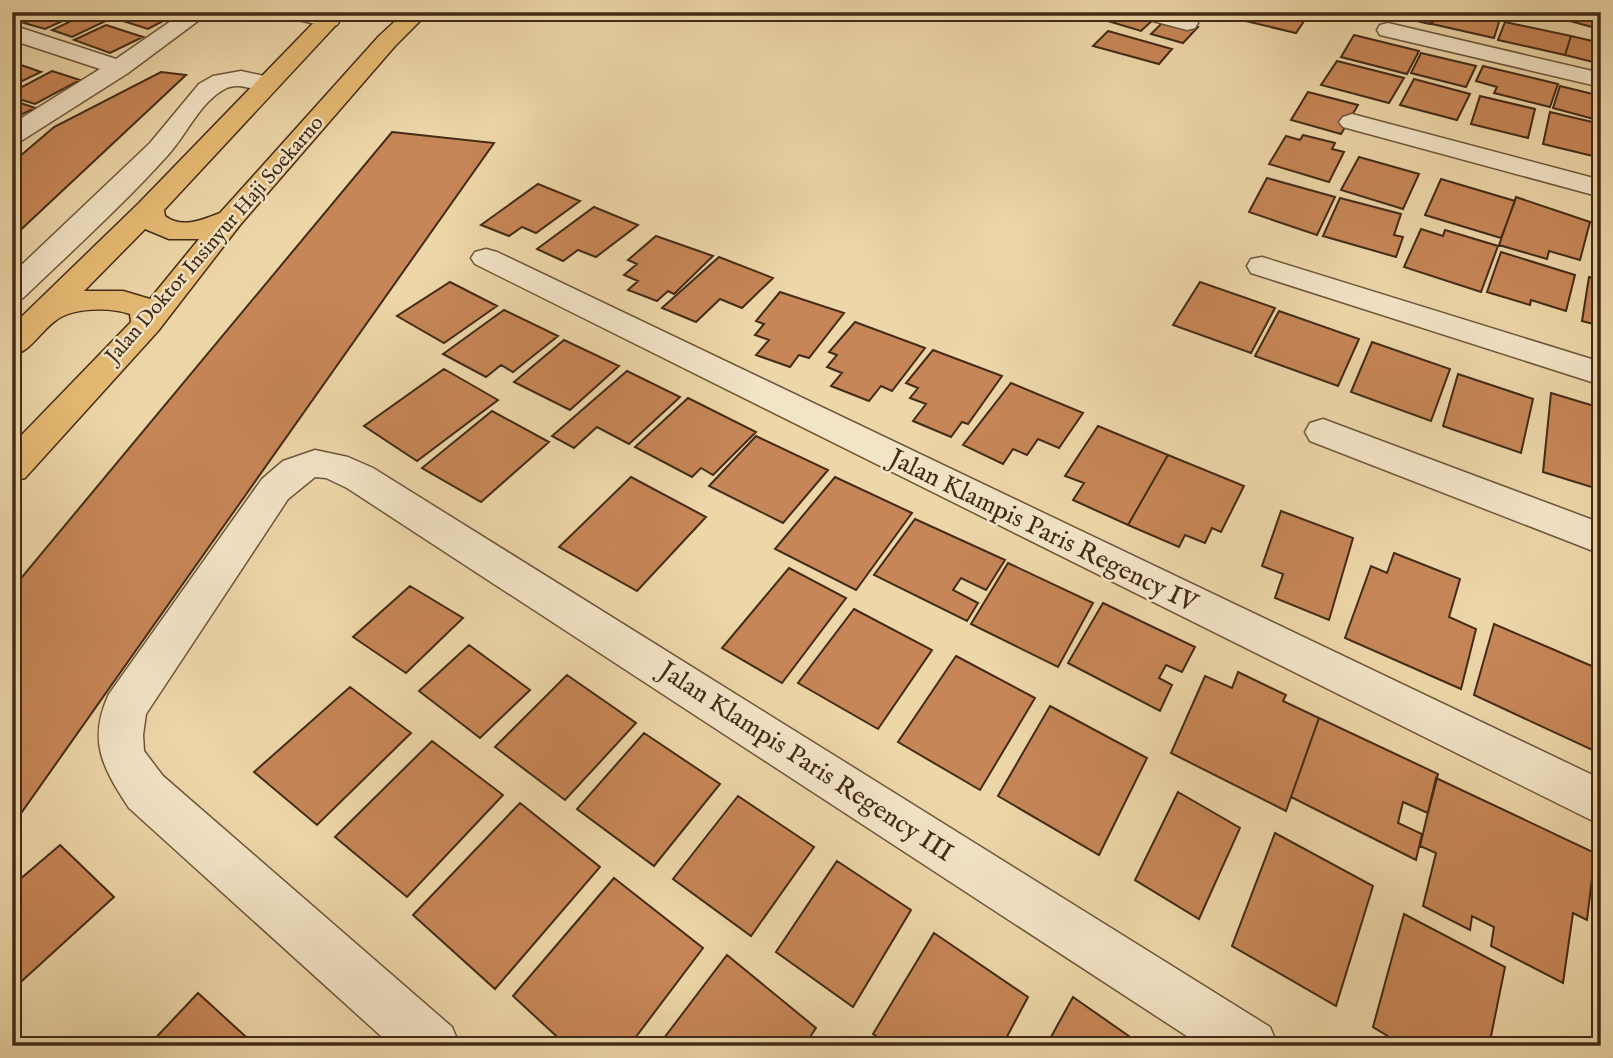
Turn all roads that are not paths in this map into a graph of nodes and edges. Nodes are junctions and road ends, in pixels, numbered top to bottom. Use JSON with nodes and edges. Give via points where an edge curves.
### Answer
{"nodes":[{"id":1,"x":199,"y":12,"type":"edge"},
{"id":2,"x":293,"y":12,"type":"edge"},
{"id":3,"x":418,"y":12,"type":"edge"},
{"id":4,"x":1146,"y":12,"type":"edge"},
{"id":5,"x":333,"y":16,"type":"edge"},
{"id":6,"x":1187,"y":23,"type":"dead end"},
{"id":7,"x":1388,"y":30,"type":"dead end"},
{"id":8,"x":12,"y":32,"type":"edge"},
{"id":9,"x":119,"y":68,"type":"junction"},
{"id":10,"x":1601,"y":80,"type":"edge"},
{"id":11,"x":266,"y":85,"type":"junction"},
{"id":12,"x":1352,"y":122,"type":"dead end"},
{"id":13,"x":12,"y":135,"type":"edge"},
{"id":14,"x":161,"y":146,"type":"junction"},
{"id":15,"x":206,"y":149,"type":"junction"},
{"id":16,"x":1601,"y":189,"type":"edge"},
{"id":17,"x":149,"y":209,"type":"junction"},
{"id":18,"x":230,"y":219,"type":"junction"},
{"id":19,"x":76,"y":232,"type":"junction"},
{"id":20,"x":120,"y":238,"type":"junction"},
{"id":21,"x":486,"y":258,"type":"dead end"},
{"id":22,"x":1262,"y":266,"type":"dead end"},
{"id":23,"x":12,"y":291,"type":"edge"},
{"id":24,"x":44,"y":313,"type":"junction"},
{"id":25,"x":147,"y":324,"type":"junction"},
{"id":26,"x":12,"y":345,"type":"edge"},
{"id":27,"x":1601,"y":374,"type":"edge"},
{"id":28,"x":1323,"y":432,"type":"dead end"},
{"id":29,"x":12,"y":468,"type":"edge"},
{"id":30,"x":1601,"y":539,"type":"edge"},
{"id":31,"x":1601,"y":803,"type":"edge"},
{"id":32,"x":433,"y":1046,"type":"edge"},
{"id":33,"x":1251,"y":1046,"type":"edge"}],
"edges":[{"from":1,"to":9,"type":"street"},
{"from":2,"to":5,"type":"street"},
{"from":3,"to":18,"type":"main road","name":"Jalan Doktor Insinyur Haji Soekarno"},
{"from":4,"to":6,"type":"street"},
{"from":5,"to":11,"type":"main road"},
{"from":7,"to":10,"type":"street"},
{"from":8,"to":9,"type":"street"},
{"from":9,"to":13,"type":"street"},
{"from":11,"to":14,"type":"street","via":[[253,78],[214,84]]},
{"from":11,"to":15,"type":"main road"},
{"from":12,"to":16,"type":"street"},
{"from":14,"to":15,"type":"street"},
{"from":14,"to":19,"type":"street"},
{"from":15,"to":17,"type":"main road"},
{"from":17,"to":18,"type":"main road","via":[[151,220],[167,231],[196,232]]},
{"from":17,"to":20,"type":"main road"},
{"from":18,"to":25,"type":"main road","name":"Jalan Doktor Insinyur Haji Soekarno"},
{"from":19,"to":20,"type":"street"},
{"from":19,"to":23,"type":"street"},
{"from":20,"to":24,"type":"main road"},
{"from":21,"to":31,"type":"street","name":"Jalan Klampis Paris Regency IV"},
{"from":22,"to":27,"type":"street"},
{"from":24,"to":25,"type":"main road","via":[[69,303],[106,299],[142,307]]},
{"from":24,"to":26,"type":"main road"},
{"from":25,"to":29,"type":"main road","name":"Jalan Doktor Insinyur Haji Soekarno"},
{"from":28,"to":30,"type":"street"},
{"from":32,"to":33,"type":"street","name":"Jalan Klampis Paris Regency III","via":[[146,792],[123,759],[118,736],[125,708],[275,488],[293,469],[317,461],[360,478]]}]}
